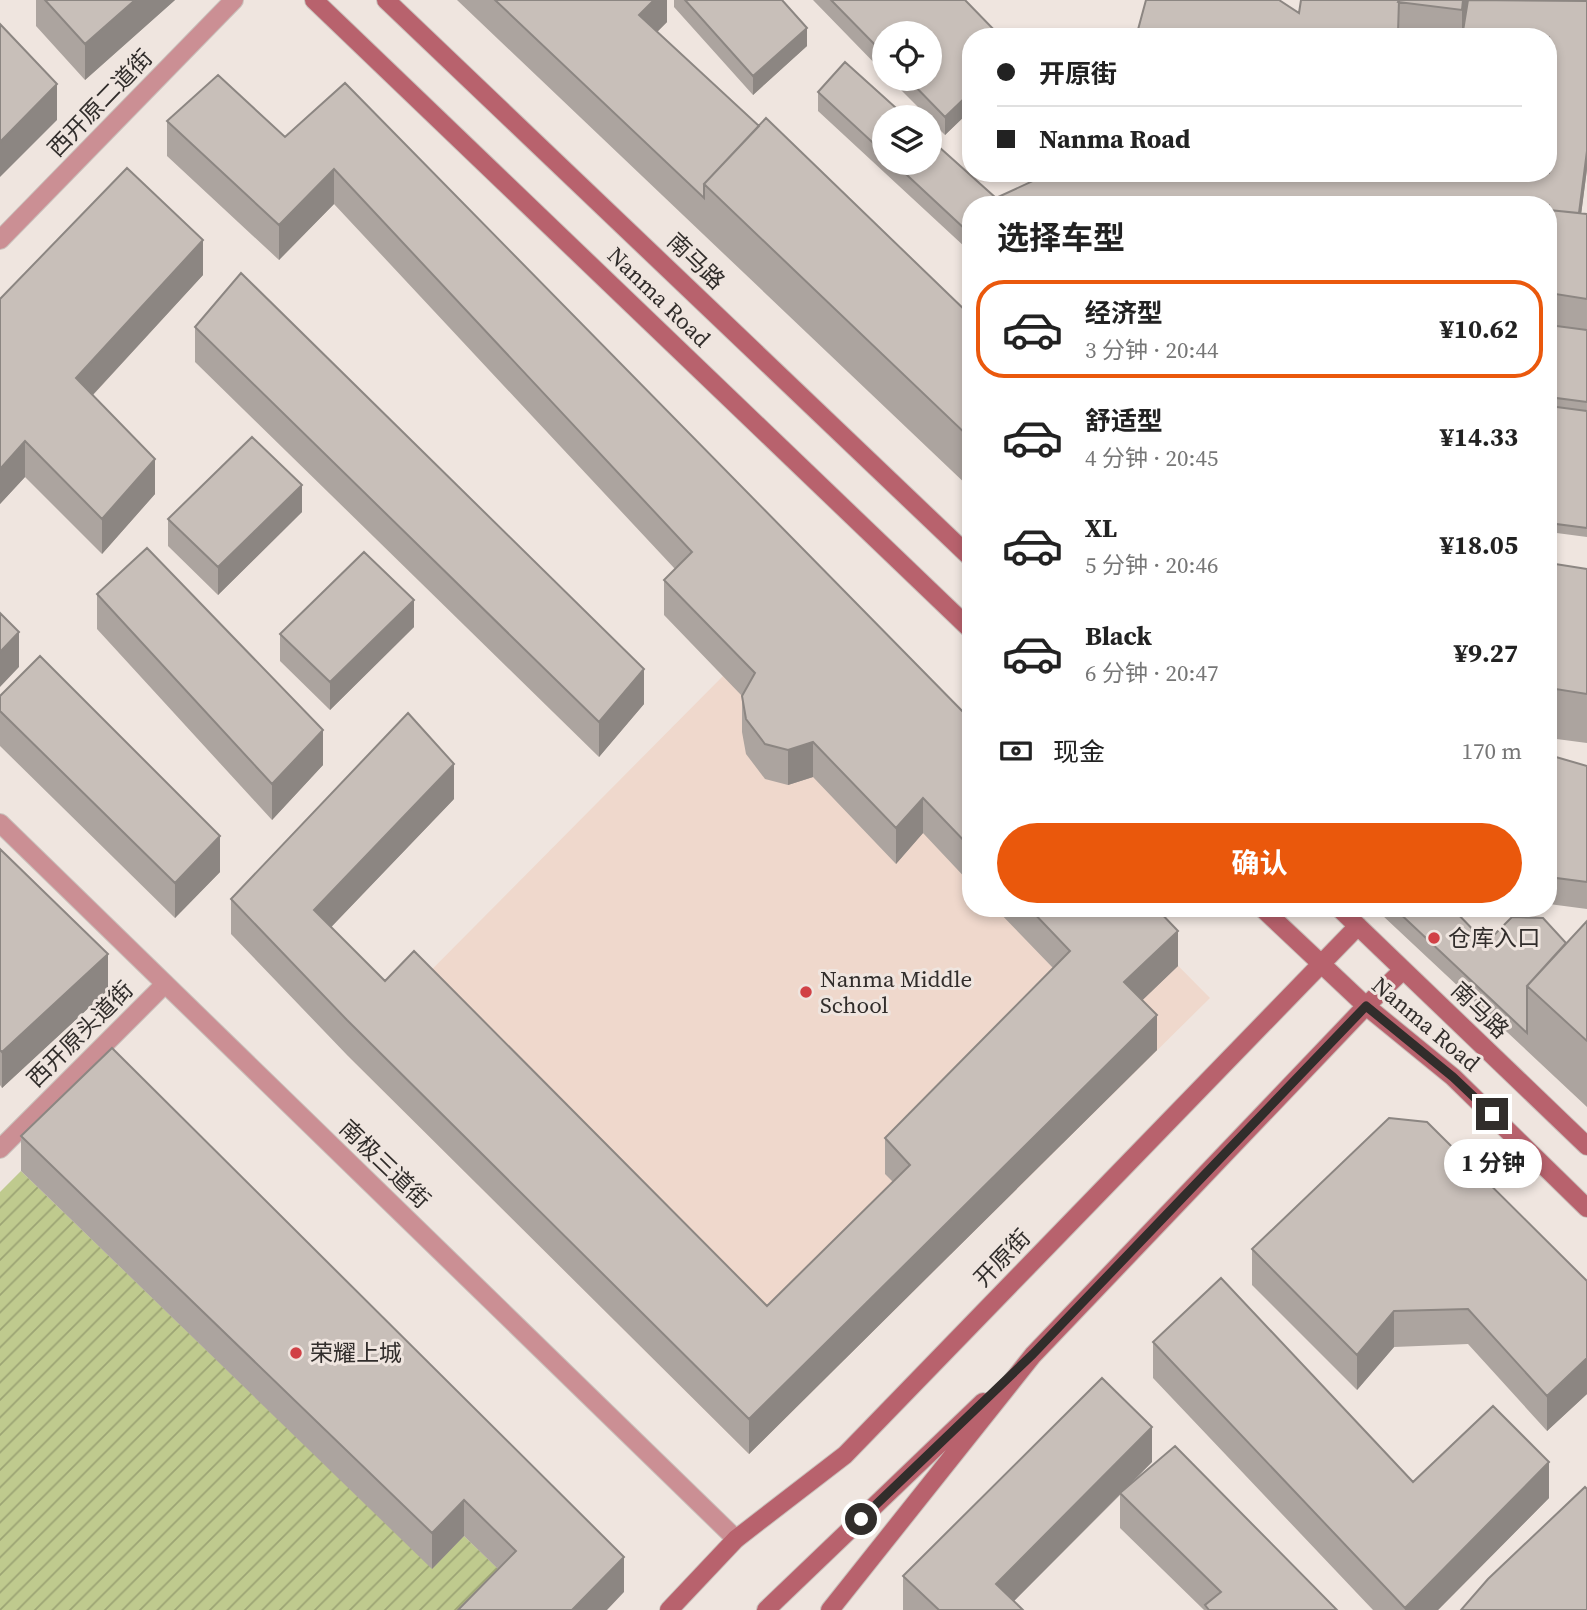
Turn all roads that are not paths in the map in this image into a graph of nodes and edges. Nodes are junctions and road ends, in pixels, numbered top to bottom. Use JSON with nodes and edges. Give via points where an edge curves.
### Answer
{"nodes":[{"id":1,"x":234,"y":0,"type":"edge"},
{"id":2,"x":314,"y":0,"type":"edge"},
{"id":3,"x":386,"y":0,"type":"edge"},
{"id":4,"x":0,"y":240,"type":"edge"},
{"id":5,"x":962,"y":549,"type":"edge"},
{"id":6,"x":962,"y":621,"type":"edge"},
{"id":7,"x":0,"y":823,"type":"edge"},
{"id":8,"x":1271,"y":917,"type":"edge"},
{"id":9,"x":1348,"y":917,"type":"edge"},
{"id":10,"x":1357,"y":926,"type":"junction"},
{"id":11,"x":1320,"y":964,"type":"junction"},
{"id":12,"x":1403,"y":970,"type":"junction"},
{"id":13,"x":164,"y":984,"type":"junction"},
{"id":14,"x":1366,"y":1006,"type":"junction"},
{"id":15,"x":1587,"y":1146,"type":"edge"},
{"id":16,"x":0,"y":1149,"type":"edge"},
{"id":17,"x":1587,"y":1208,"type":"edge"},
{"id":18,"x":1033,"y":1354,"type":"junction"},
{"id":19,"x":736,"y":1539,"type":"junction"},
{"id":20,"x":669,"y":1610,"type":"edge"},
{"id":21,"x":766,"y":1610,"type":"edge"},
{"id":22,"x":830,"y":1610,"type":"edge"}],
"edges":[{"from":1,"to":4,"type":"street","name":"西开原二道街"},
{"from":2,"to":6,"type":"main road","name":"Nanma Road"},
{"from":3,"to":5,"type":"main road","name":"南马路"},
{"from":7,"to":13,"type":"street","name":"南极三道街"},
{"from":8,"to":11,"type":"main road","name":"Nanma Road"},
{"from":9,"to":10,"type":"main road","name":"南马路"},
{"from":10,"to":11,"type":"main road","name":"开原街"},
{"from":10,"to":12,"type":"main road","name":"南马路"},
{"from":11,"to":14,"type":"main road","name":"Nanma Road"},
{"from":11,"to":19,"type":"main road","name":"开原街","via":[[845,1455]]},
{"from":12,"to":14,"type":"main road"},
{"from":12,"to":15,"type":"main road","name":"南马路"},
{"from":13,"to":16,"type":"street","name":"西开原头道街"},
{"from":13,"to":19,"type":"street","name":"南极三道街"},
{"from":14,"to":17,"type":"main road","name":"Nanma Road","via":[[1453,1077]]},
{"from":14,"to":18,"type":"main road"},
{"from":18,"to":21,"type":"main road"},
{"from":18,"to":22,"type":"main road"},
{"from":19,"to":20,"type":"main road","name":"开原街"}]}
